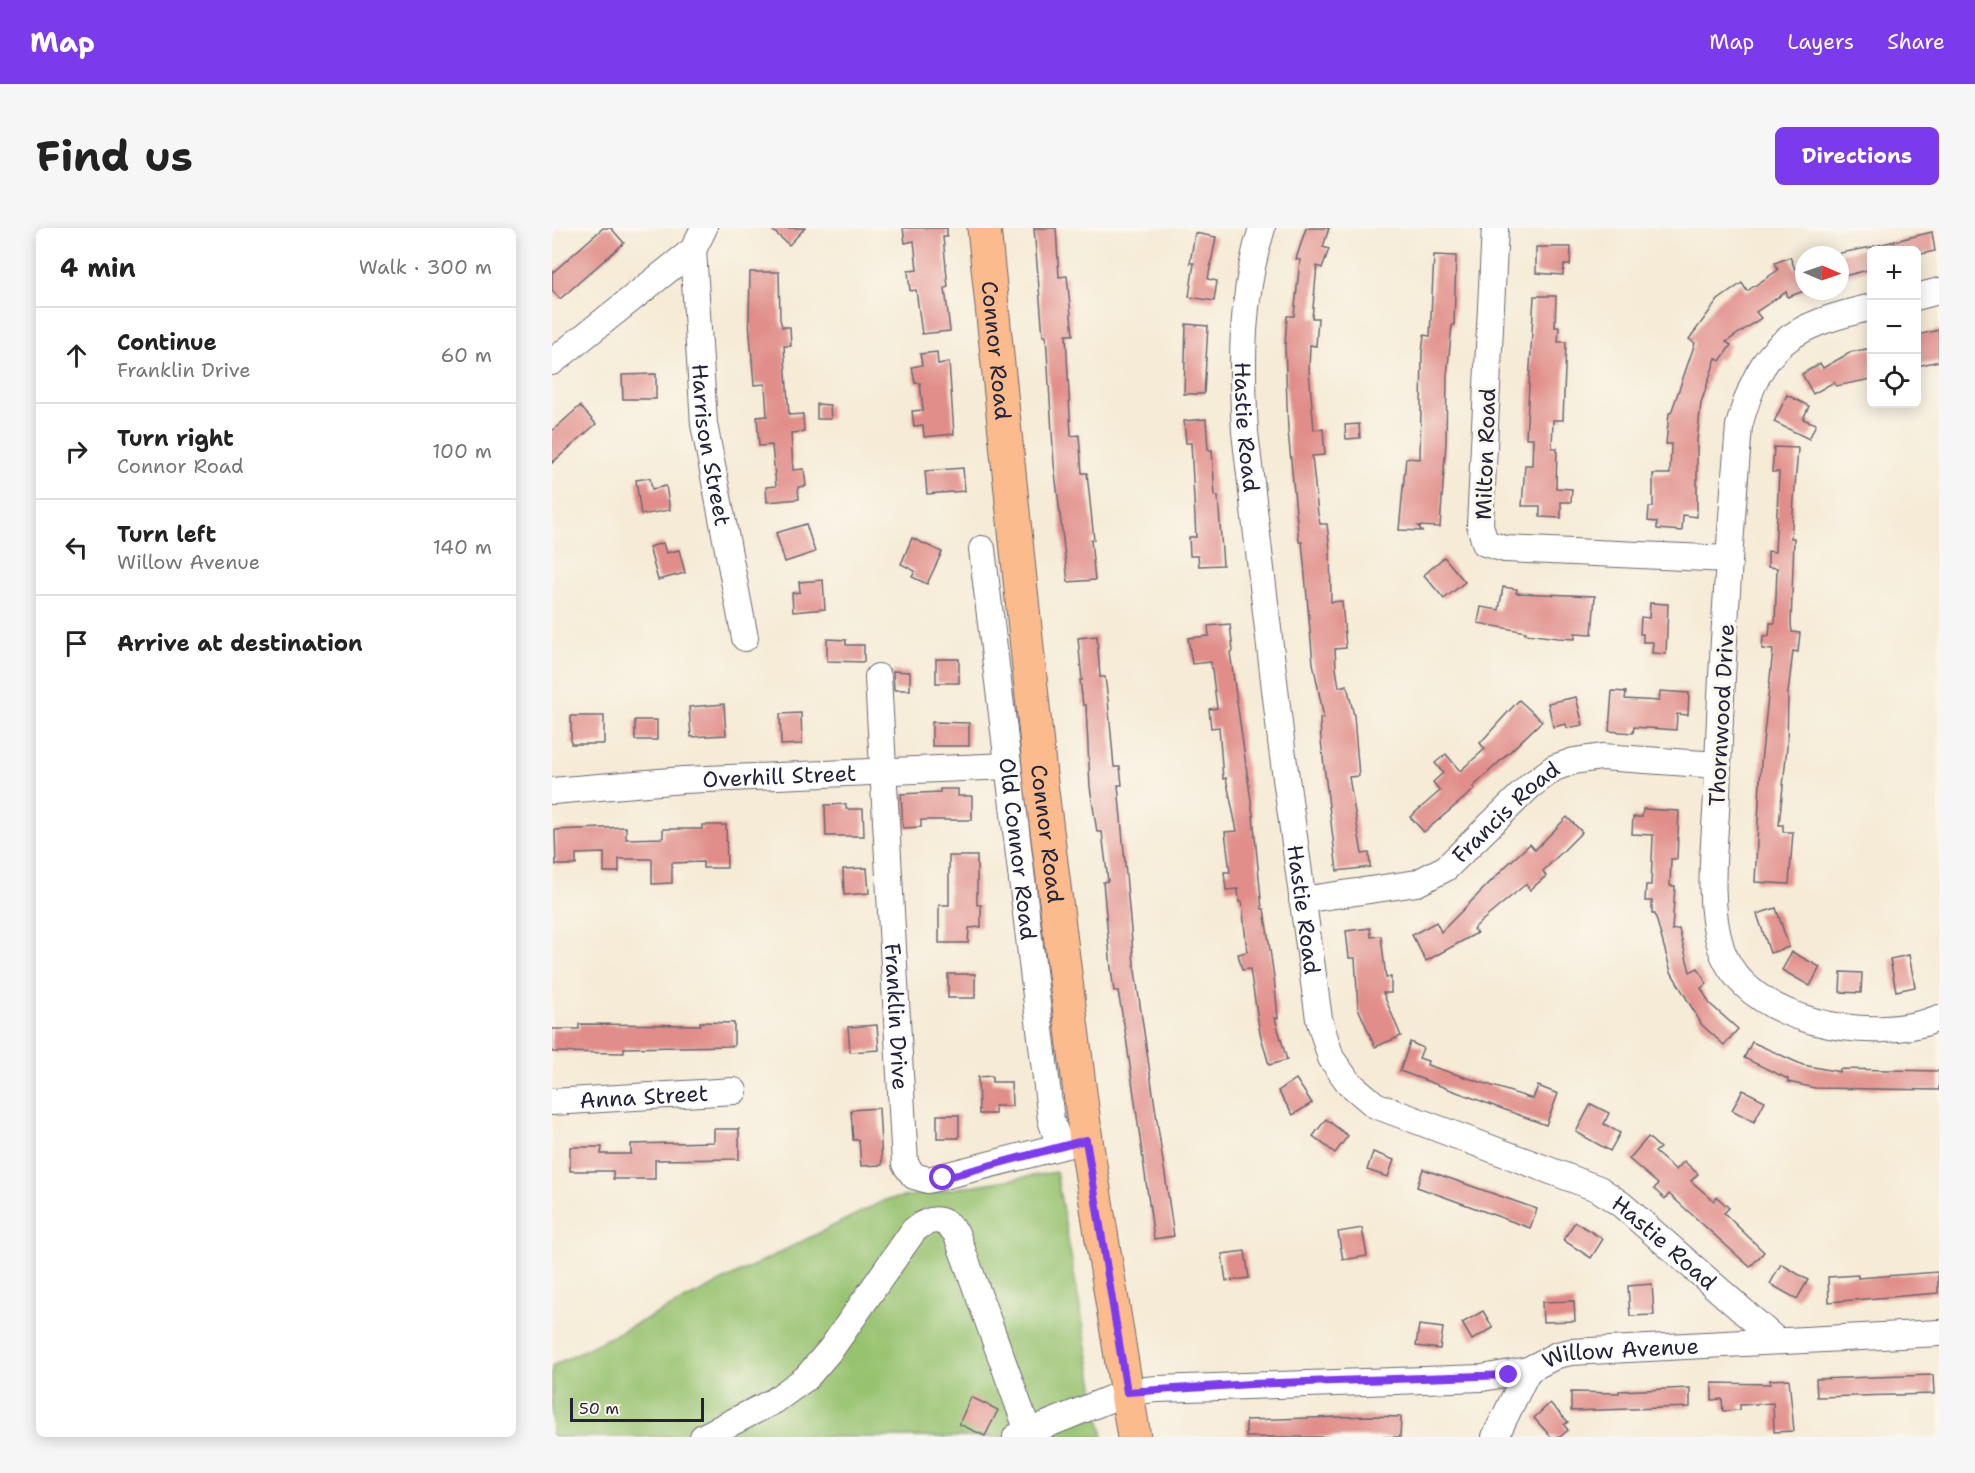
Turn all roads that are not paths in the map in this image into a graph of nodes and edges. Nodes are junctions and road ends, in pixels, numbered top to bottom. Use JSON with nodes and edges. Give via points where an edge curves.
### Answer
{"nodes":[{"id":1,"x":984,"y":228,"type":"edge"},
{"id":2,"x":1262,"y":228,"type":"edge"},
{"id":3,"x":1495,"y":228,"type":"edge"},
{"id":4,"x":698,"y":239,"type":"edge"},
{"id":5,"x":1939,"y":291,"type":"edge"},
{"id":6,"x":1921,"y":296,"type":"edge"},
{"id":7,"x":1867,"y":308,"type":"edge"},
{"id":8,"x":552,"y":362,"type":"edge"},
{"id":9,"x":982,"y":549,"type":"dead end"},
{"id":10,"x":1729,"y":559,"type":"junction"},
{"id":11,"x":745,"y":638,"type":"dead end"},
{"id":12,"x":878,"y":677,"type":"dead end"},
{"id":13,"x":1718,"y":765,"type":"junction"},
{"id":14,"x":1008,"y":766,"type":"junction"},
{"id":15,"x":883,"y":773,"type":"junction"},
{"id":16,"x":552,"y":791,"type":"edge"},
{"id":17,"x":1302,"y":900,"type":"junction"},
{"id":18,"x":1939,"y":1018,"type":"edge"},
{"id":19,"x":734,"y":1091,"type":"dead end"},
{"id":20,"x":552,"y":1102,"type":"edge"},
{"id":21,"x":1073,"y":1143,"type":"junction"},
{"id":22,"x":1939,"y":1333,"type":"edge"},
{"id":23,"x":1776,"y":1340,"type":"junction"},
{"id":24,"x":1528,"y":1370,"type":"junction"},
{"id":25,"x":1127,"y":1392,"type":"junction"},
{"id":26,"x":1022,"y":1434,"type":"edge"},
{"id":27,"x":703,"y":1437,"type":"edge"},
{"id":28,"x":1134,"y":1437,"type":"edge"},
{"id":29,"x":1495,"y":1437,"type":"edge"}],
"edges":[{"from":1,"to":21,"type":"main road","name":"Connor Road"},
{"from":2,"to":17,"type":"street","name":"Hastie Road","via":[[1247,299],[1241,365],[1245,432]]},
{"from":3,"to":10,"type":"street","name":"Milton Road","via":[[1480,525],[1485,543],[1505,549]]},
{"from":4,"to":8,"type":"street"},
{"from":4,"to":11,"type":"street","name":"Harrison Street","via":[[704,424]]},
{"from":5,"to":6,"type":"street"},
{"from":7,"to":10,"type":"street","name":"Thornwood Drive","via":[[1825,318],[1791,335],[1767,358],[1749,388],[1738,426]]},
{"from":9,"to":14,"type":"street","name":"Old Connor Road"},
{"from":10,"to":13,"type":"street","name":"Thornwood Drive"},
{"from":12,"to":15,"type":"street","name":"Franklin Drive"},
{"from":13,"to":17,"type":"street","name":"Francis Road","via":[[1602,757],[1574,761],[1554,768],[1530,786],[1446,868],[1417,883]]},
{"from":13,"to":18,"type":"street","name":"Thornwood Drive","via":[[1714,920],[1722,950],[1738,978],[1789,1015],[1820,1023],[1858,1028],[1901,1027]]},
{"from":14,"to":15,"type":"street","name":"Overhill Street"},
{"from":14,"to":21,"type":"street","name":"Old Connor Road","via":[[1051,1120]]},
{"from":15,"to":16,"type":"street","name":"Overhill Street","via":[[683,780]]},
{"from":15,"to":21,"type":"street","name":"Franklin Drive","via":[[904,1164],[914,1176],[928,1180]]},
{"from":17,"to":23,"type":"street","name":"Hastie Road","via":[[1319,1019],[1331,1058],[1348,1082],[1375,1105],[1599,1189]]},
{"from":19,"to":20,"type":"street","name":"Anna Street"},
{"from":21,"to":25,"type":"main road","name":"Connor Road"},
{"from":22,"to":23,"type":"street","name":"Willow Avenue"},
{"from":23,"to":24,"type":"street","name":"Willow Avenue","via":[[1571,1352]]},
{"from":24,"to":25,"type":"street","name":"Willow Avenue","via":[[1482,1378],[1251,1384]]},
{"from":24,"to":29,"type":"street"},
{"from":25,"to":26,"type":"street","name":"Willow Avenue"},
{"from":25,"to":28,"type":"main road","name":"Connor Road"},
{"from":26,"to":27,"type":"street","via":[[956,1233],[938,1219],[927,1220],[914,1230],[806,1378],[774,1401]]}]}
